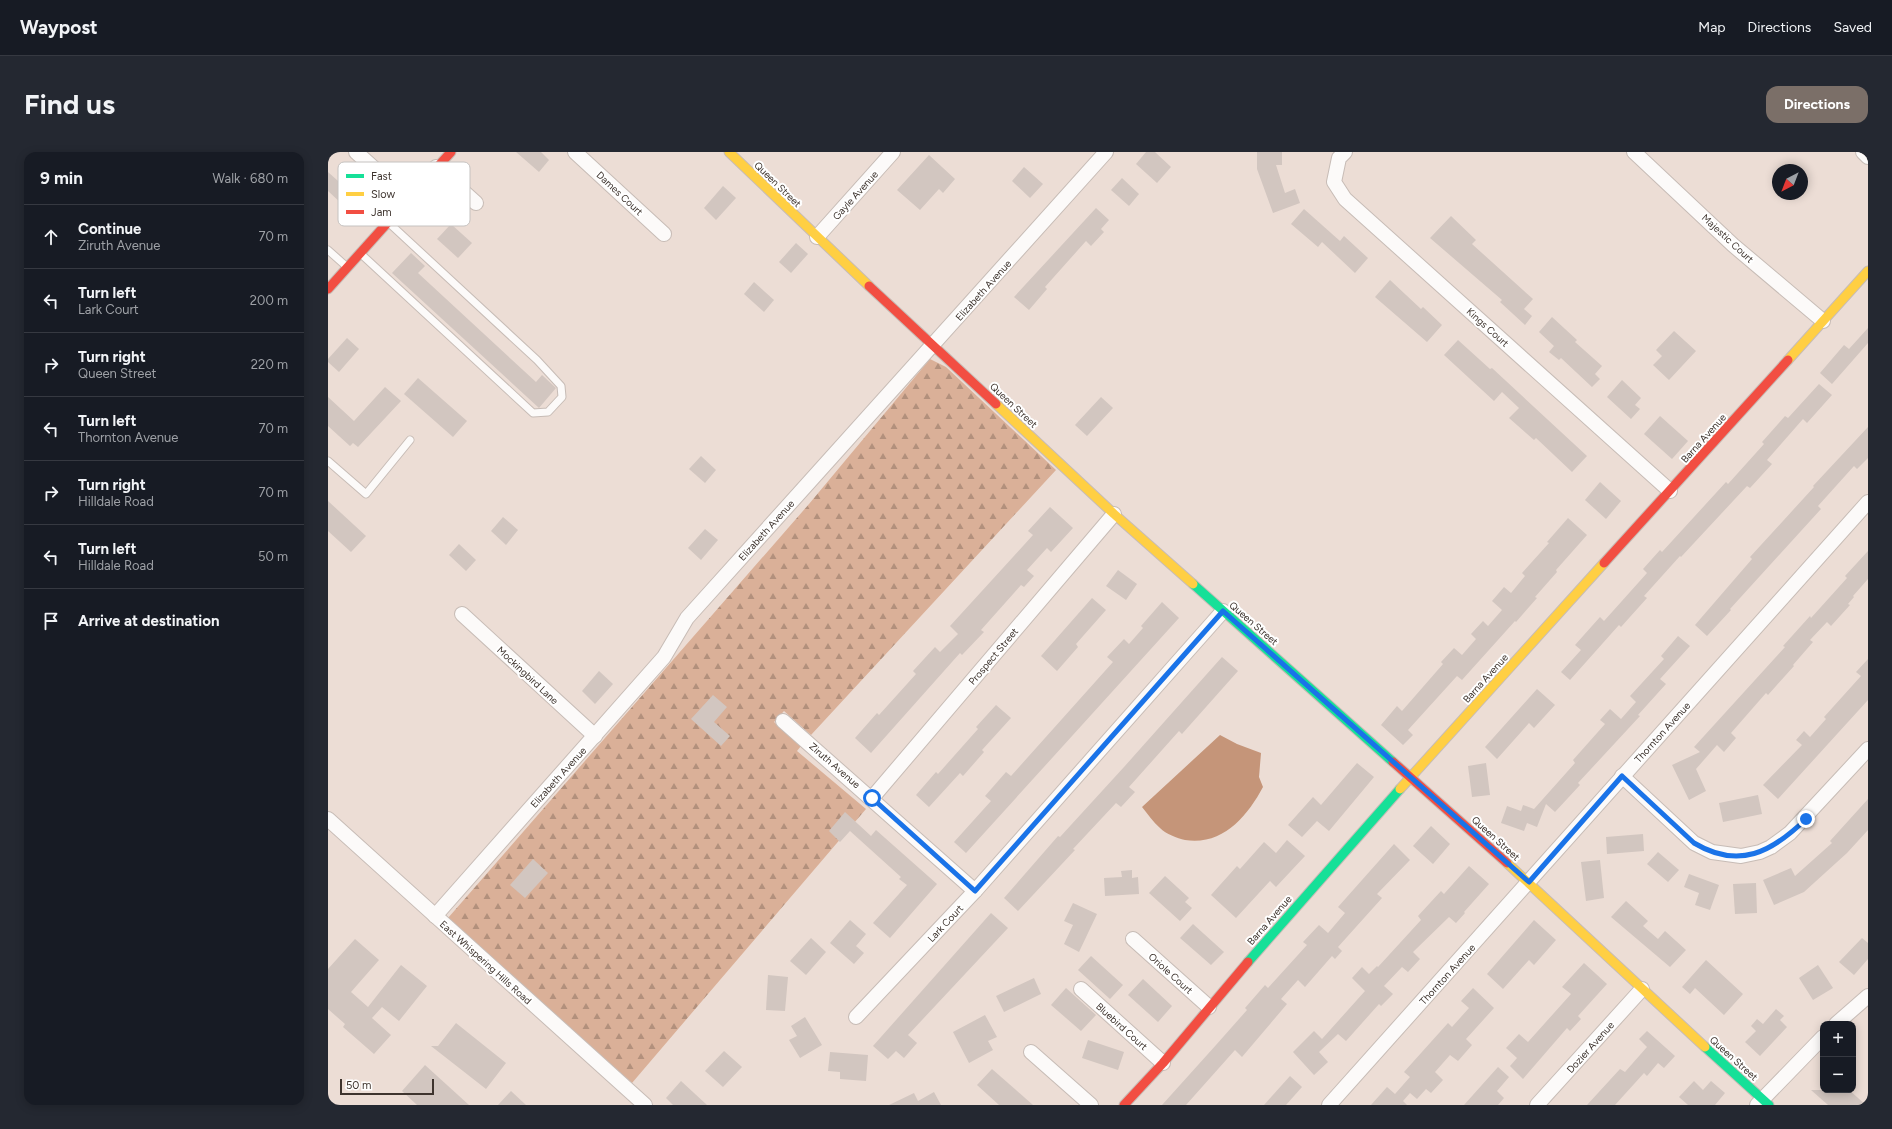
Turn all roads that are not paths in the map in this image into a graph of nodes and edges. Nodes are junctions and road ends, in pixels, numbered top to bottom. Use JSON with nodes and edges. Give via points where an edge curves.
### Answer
{"nodes":[{"id":1,"x":356,"y":152,"type":"edge"},
{"id":2,"x":450,"y":152,"type":"edge"},
{"id":3,"x":576,"y":152,"type":"edge"},
{"id":4,"x":729,"y":152,"type":"edge"},
{"id":5,"x":893,"y":152,"type":"edge"},
{"id":6,"x":1106,"y":152,"type":"edge"},
{"id":7,"x":1345,"y":152,"type":"edge"},
{"id":8,"x":1634,"y":152,"type":"edge"},
{"id":9,"x":1863,"y":152,"type":"edge"},
{"id":10,"x":1868,"y":157,"type":"edge"},
{"id":11,"x":367,"y":162,"type":"edge"},
{"id":12,"x":441,"y":162,"type":"edge"},
{"id":13,"x":470,"y":198,"type":"edge"},
{"id":14,"x":476,"y":203,"type":"dead end"},
{"id":15,"x":384,"y":226,"type":"edge"},
{"id":16,"x":392,"y":226,"type":"edge"},
{"id":17,"x":664,"y":234,"type":"dead end"},
{"id":18,"x":817,"y":237,"type":"junction"},
{"id":19,"x":328,"y":250,"type":"edge"},
{"id":20,"x":360,"y":253,"type":"junction"},
{"id":21,"x":347,"y":267,"type":"junction"},
{"id":22,"x":1868,"y":271,"type":"edge"},
{"id":23,"x":328,"y":289,"type":"edge"},
{"id":24,"x":1823,"y":321,"type":"junction"},
{"id":25,"x":934,"y":344,"type":"junction"},
{"id":26,"x":410,"y":440,"type":"dead end"},
{"id":27,"x":328,"y":461,"type":"edge"},
{"id":28,"x":1670,"y":491,"type":"junction"},
{"id":29,"x":1868,"y":502,"type":"edge"},
{"id":30,"x":1114,"y":514,"type":"junction"},
{"id":31,"x":1223,"y":611,"type":"junction"},
{"id":32,"x":462,"y":614,"type":"dead end"},
{"id":33,"x":784,"y":721,"type":"dead end"},
{"id":34,"x":595,"y":736,"type":"junction"},
{"id":35,"x":1868,"y":749,"type":"edge"},
{"id":36,"x":1411,"y":776,"type":"junction"},
{"id":37,"x":1622,"y":776,"type":"junction"},
{"id":38,"x":872,"y":798,"type":"junction"},
{"id":39,"x":328,"y":819,"type":"edge"},
{"id":40,"x":1529,"y":882,"type":"junction"},
{"id":41,"x":975,"y":891,"type":"junction"},
{"id":42,"x":435,"y":916,"type":"junction"},
{"id":43,"x":1133,"y":939,"type":"dead end"},
{"id":44,"x":1081,"y":989,"type":"dead end"},
{"id":45,"x":1642,"y":989,"type":"junction"},
{"id":46,"x":1868,"y":996,"type":"edge"},
{"id":47,"x":1209,"y":1007,"type":"junction"},
{"id":48,"x":856,"y":1016,"type":"dead end"},
{"id":49,"x":1839,"y":1021,"type":"edge"},
{"id":50,"x":1820,"y":1040,"type":"edge"},
{"id":51,"x":1031,"y":1052,"type":"dead end"},
{"id":52,"x":1163,"y":1062,"type":"junction"},
{"id":53,"x":1763,"y":1103,"type":"edge"},
{"id":54,"x":645,"y":1105,"type":"edge"},
{"id":55,"x":1091,"y":1105,"type":"edge"},
{"id":56,"x":1124,"y":1105,"type":"edge"},
{"id":57,"x":1328,"y":1105,"type":"edge"},
{"id":58,"x":1537,"y":1105,"type":"edge"}],
"edges":[{"from":1,"to":11,"type":"street"},
{"from":2,"to":12,"type":"street"},
{"from":3,"to":17,"type":"street","name":"Dames Court"},
{"from":4,"to":18,"type":"street","name":"Queen Street"},
{"from":5,"to":18,"type":"street","name":"Gayle Avenue"},
{"from":6,"to":25,"type":"street","name":"Elizabeth Avenue"},
{"from":7,"to":28,"type":"street","name":"Kings Court","via":[[1339,158],[1334,182],[1345,198]]},
{"from":8,"to":24,"type":"street","name":"Majestic Court","via":[[1733,245]]},
{"from":9,"to":10,"type":"street"},
{"from":13,"to":14,"type":"street"},
{"from":15,"to":20,"type":"street"},
{"from":16,"to":20,"type":"lane","via":[[537,360],[561,386],[562,398],[548,412],[533,413]]},
{"from":18,"to":25,"type":"street","name":"Queen Street"},
{"from":19,"to":21,"type":"lane"},
{"from":20,"to":21,"type":"street"},
{"from":21,"to":23,"type":"street"},
{"from":22,"to":24,"type":"street","name":"Barna Avenue"},
{"from":24,"to":28,"type":"street","name":"Barna Avenue"},
{"from":25,"to":30,"type":"street","name":"Queen Street"},
{"from":25,"to":34,"type":"street","name":"Elizabeth Avenue","via":[[687,618],[664,657]]},
{"from":26,"to":27,"type":"lane","via":[[366,494]]},
{"from":28,"to":36,"type":"street","name":"Barna Avenue"},
{"from":29,"to":37,"type":"street","name":"Thornton Avenue"},
{"from":30,"to":31,"type":"street","name":"Queen Street"},
{"from":30,"to":38,"type":"street","name":"Prospect Street"},
{"from":31,"to":36,"type":"street","name":"Queen Street"},
{"from":31,"to":41,"type":"street","name":"Lark Court"},
{"from":32,"to":34,"type":"street","name":"Mockingbird Lane"},
{"from":33,"to":38,"type":"street","name":"Ziruth Avenue"},
{"from":34,"to":42,"type":"street","name":"Elizabeth Avenue"},
{"from":35,"to":37,"type":"street","via":[[1790,834],[1771,847],[1741,856],[1712,852],[1694,843]]},
{"from":36,"to":40,"type":"street","name":"Queen Street"},
{"from":36,"to":47,"type":"street","name":"Barna Avenue"},
{"from":37,"to":40,"type":"street","name":"Thornton Avenue"},
{"from":38,"to":41,"type":"street","name":"Ziruth Avenue"},
{"from":39,"to":42,"type":"street","name":"East Whispering Hills Road"},
{"from":40,"to":45,"type":"street","name":"Queen Street"},
{"from":40,"to":57,"type":"street","name":"Thornton Avenue"},
{"from":41,"to":48,"type":"street","name":"Lark Court"},
{"from":42,"to":54,"type":"street","name":"East Whispering Hills Road"},
{"from":43,"to":47,"type":"street","name":"Oriole Court"},
{"from":44,"to":52,"type":"street","name":"Bluebird Court"},
{"from":45,"to":53,"type":"street","name":"Queen Street"},
{"from":45,"to":58,"type":"street","name":"Dozier Avenue"},
{"from":46,"to":49,"type":"street"},
{"from":47,"to":52,"type":"street","name":"Barna Avenue"},
{"from":50,"to":53,"type":"street"},
{"from":51,"to":55,"type":"street"},
{"from":52,"to":56,"type":"street","name":"Barna Avenue"}]}
